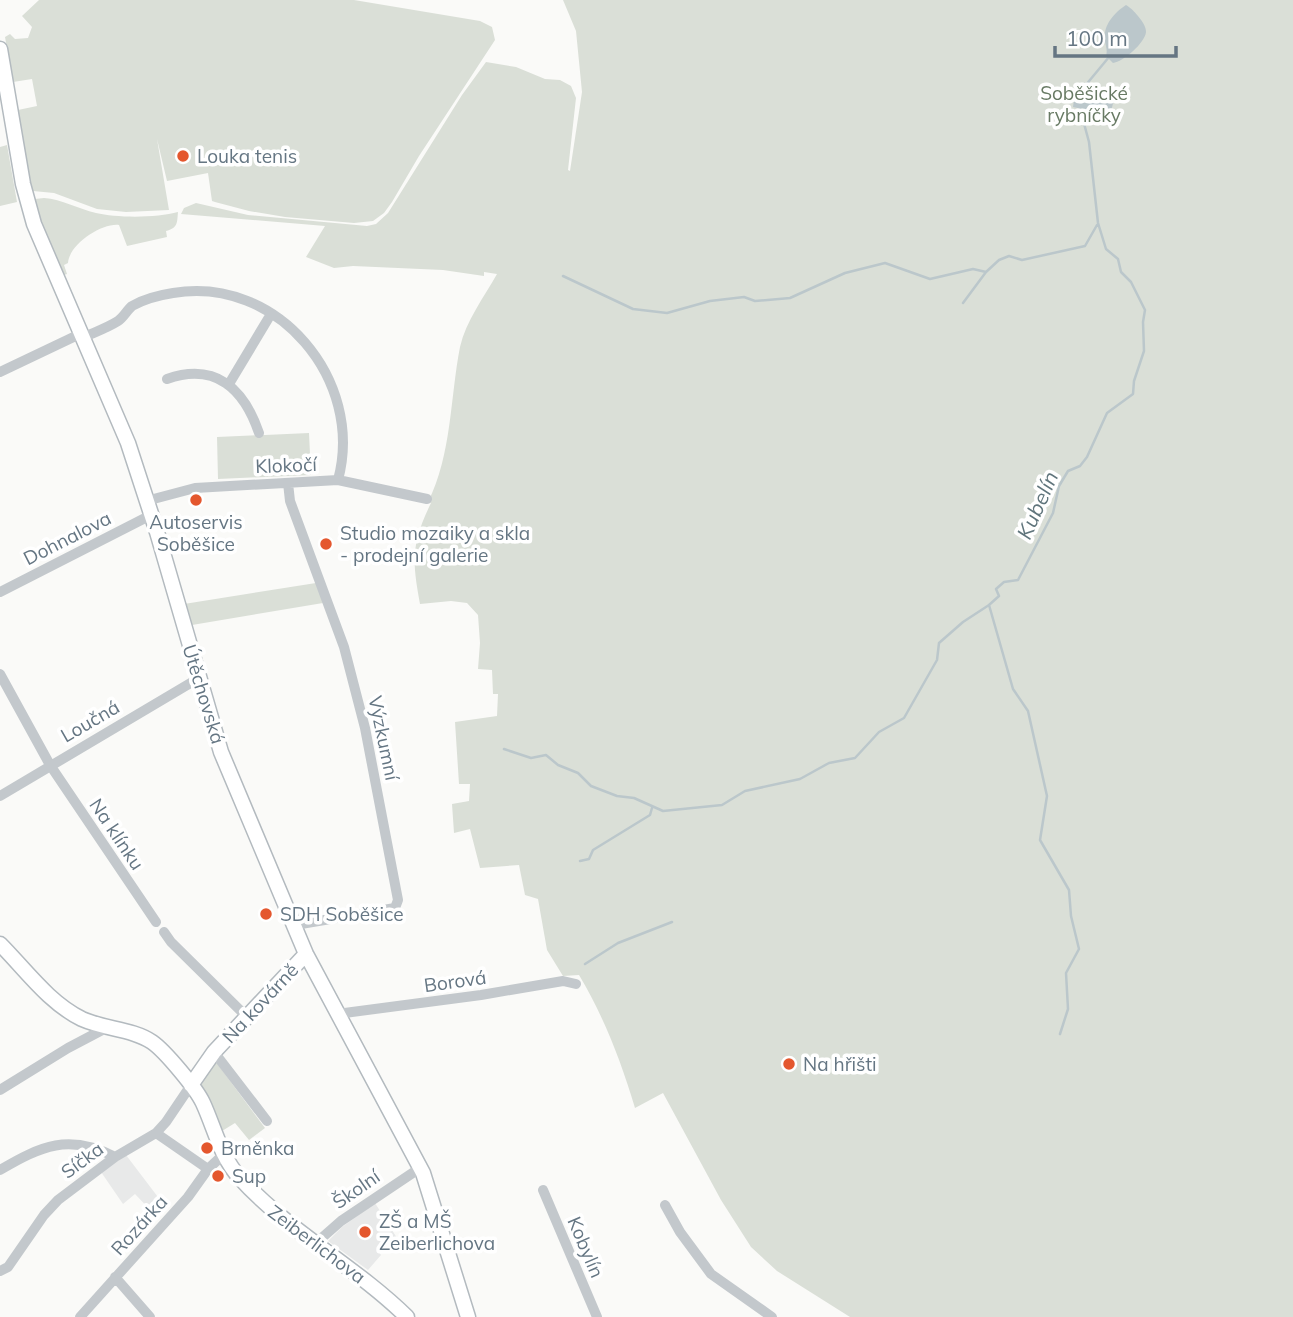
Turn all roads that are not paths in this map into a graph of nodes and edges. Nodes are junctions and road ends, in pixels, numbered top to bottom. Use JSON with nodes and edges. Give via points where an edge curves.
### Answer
{"nodes":[{"id":1,"x":0,"y":49,"type":"edge"},
{"id":2,"x":271,"y":314,"type":"junction"},
{"id":3,"x":83,"y":335,"type":"junction"},
{"id":4,"x":0,"y":372,"type":"edge"},
{"id":5,"x":167,"y":379,"type":"dead end"},
{"id":6,"x":229,"y":384,"type":"junction"},
{"id":7,"x":259,"y":433,"type":"dead end"},
{"id":8,"x":338,"y":480,"type":"junction"},
{"id":9,"x":288,"y":483,"type":"junction"},
{"id":10,"x":427,"y":499,"type":"dead end"},
{"id":11,"x":148,"y":508,"type":"junction"},
{"id":12,"x":0,"y":593,"type":"edge"},
{"id":13,"x":0,"y":674,"type":"edge"},
{"id":14,"x":199,"y":678,"type":"junction"},
{"id":15,"x":50,"y":765,"type":"junction"},
{"id":16,"x":0,"y":796,"type":"edge"},
{"id":17,"x":156,"y":922,"type":"dead end"},
{"id":18,"x":295,"y":925,"type":"junction"},
{"id":19,"x":164,"y":932,"type":"dead end"},
{"id":20,"x":0,"y":944,"type":"edge"},
{"id":21,"x":306,"y":954,"type":"junction"},
{"id":22,"x":576,"y":984,"type":"dead end"},
{"id":23,"x":337,"y":1014,"type":"junction"},
{"id":24,"x":247,"y":1017,"type":"junction"},
{"id":25,"x":106,"y":1028,"type":"junction"},
{"id":26,"x":214,"y":1052,"type":"junction"},
{"id":27,"x":0,"y":1076,"type":"edge"},
{"id":28,"x":191,"y":1084,"type":"junction"},
{"id":29,"x":3,"y":1088,"type":"edge"},
{"id":30,"x":267,"y":1121,"type":"dead end"},
{"id":31,"x":156,"y":1133,"type":"junction"},
{"id":32,"x":223,"y":1155,"type":"junction"},
{"id":33,"x":115,"y":1157,"type":"junction"},
{"id":34,"x":420,"y":1168,"type":"junction"},
{"id":35,"x":208,"y":1169,"type":"junction"},
{"id":36,"x":0,"y":1170,"type":"edge"},
{"id":37,"x":543,"y":1190,"type":"dead end"},
{"id":38,"x":665,"y":1205,"type":"dead end"},
{"id":39,"x":316,"y":1243,"type":"junction"},
{"id":40,"x":0,"y":1271,"type":"edge"},
{"id":41,"x":115,"y":1278,"type":"junction"},
{"id":42,"x":80,"y":1317,"type":"edge"},
{"id":43,"x":150,"y":1317,"type":"edge"},
{"id":44,"x":407,"y":1317,"type":"edge"},
{"id":45,"x":468,"y":1317,"type":"edge"},
{"id":46,"x":597,"y":1317,"type":"edge"},
{"id":47,"x":772,"y":1317,"type":"edge"}],
"edges":[{"from":1,"to":3,"type":"street","name":"Útěchovská","via":[[27,201]]},
{"from":2,"to":3,"type":"street","via":[[239,296],[174,292],[150,298],[131,307],[120,320]]},
{"from":2,"to":6,"type":"street"},
{"from":2,"to":8,"type":"street","via":[[303,339],[331,384],[342,428],[343,462]]},
{"from":3,"to":4,"type":"street"},
{"from":3,"to":11,"type":"street","name":"Útěchovská","via":[[128,443]]},
{"from":5,"to":6,"type":"street","via":[[201,373]]},
{"from":6,"to":7,"type":"street","via":[[246,405]]},
{"from":8,"to":9,"type":"street","name":"Klokočí"},
{"from":8,"to":10,"type":"street","name":"Klokočí"},
{"from":9,"to":11,"type":"street","name":"Klokočí","via":[[195,488]]},
{"from":9,"to":18,"type":"street","name":"Výzkumní","via":[[290,501],[344,647],[398,900],[395,908]]},
{"from":11,"to":12,"type":"street","name":"Dohnalova"},
{"from":11,"to":14,"type":"street","name":"Útěchovská"},
{"from":13,"to":15,"type":"street","name":"Na klínku"},
{"from":14,"to":15,"type":"street","name":"Loučná"},
{"from":14,"to":18,"type":"street","name":"Útěchovská","via":[[221,752]]},
{"from":15,"to":16,"type":"street","name":"Loučná"},
{"from":15,"to":17,"type":"street","name":"Na klínku"},
{"from":18,"to":21,"type":"street","name":"Útěchovská"},
{"from":19,"to":24,"type":"street"},
{"from":20,"to":25,"type":"street","name":"Zeiberlichova","via":[[61,1007]]},
{"from":21,"to":23,"type":"street","name":"Útěchovská"},
{"from":21,"to":24,"type":"street","name":"Na kovárně"},
{"from":22,"to":23,"type":"street","name":"Borová","via":[[563,982]]},
{"from":23,"to":34,"type":"street","name":"Útěchovská"},
{"from":24,"to":26,"type":"street","name":"Na kovárně"},
{"from":25,"to":28,"type":"street","name":"Zeiberlichova","via":[[152,1042]]},
{"from":25,"to":29,"type":"street"},
{"from":26,"to":28,"type":"street","name":"Na kovárně"},
{"from":26,"to":30,"type":"street","name":"Na kovárně"},
{"from":27,"to":29,"type":"street"},
{"from":28,"to":31,"type":"street","name":"Síčka"},
{"from":28,"to":32,"type":"street","name":"Zeiberlichova"},
{"from":31,"to":33,"type":"street","name":"Síčka"},
{"from":31,"to":35,"type":"street"},
{"from":32,"to":35,"type":"street","name":"Rozárka"},
{"from":32,"to":39,"type":"street","name":"Zeiberlichova","via":[[272,1212]]},
{"from":33,"to":36,"type":"street","via":[[95,1148],[58,1144],[31,1152]]},
{"from":33,"to":40,"type":"street","name":"Síčka","via":[[58,1200]]},
{"from":34,"to":39,"type":"street","name":"Školní"},
{"from":34,"to":45,"type":"street","name":"Útěchovská"},
{"from":35,"to":41,"type":"street","name":"Rozárka"},
{"from":37,"to":46,"type":"street","name":"Kobylín"},
{"from":38,"to":47,"type":"street","via":[[711,1274]]},
{"from":39,"to":44,"type":"street","name":"Zeiberlichova"},
{"from":41,"to":42,"type":"street","name":"Rozárka"},
{"from":41,"to":43,"type":"street"}]}
